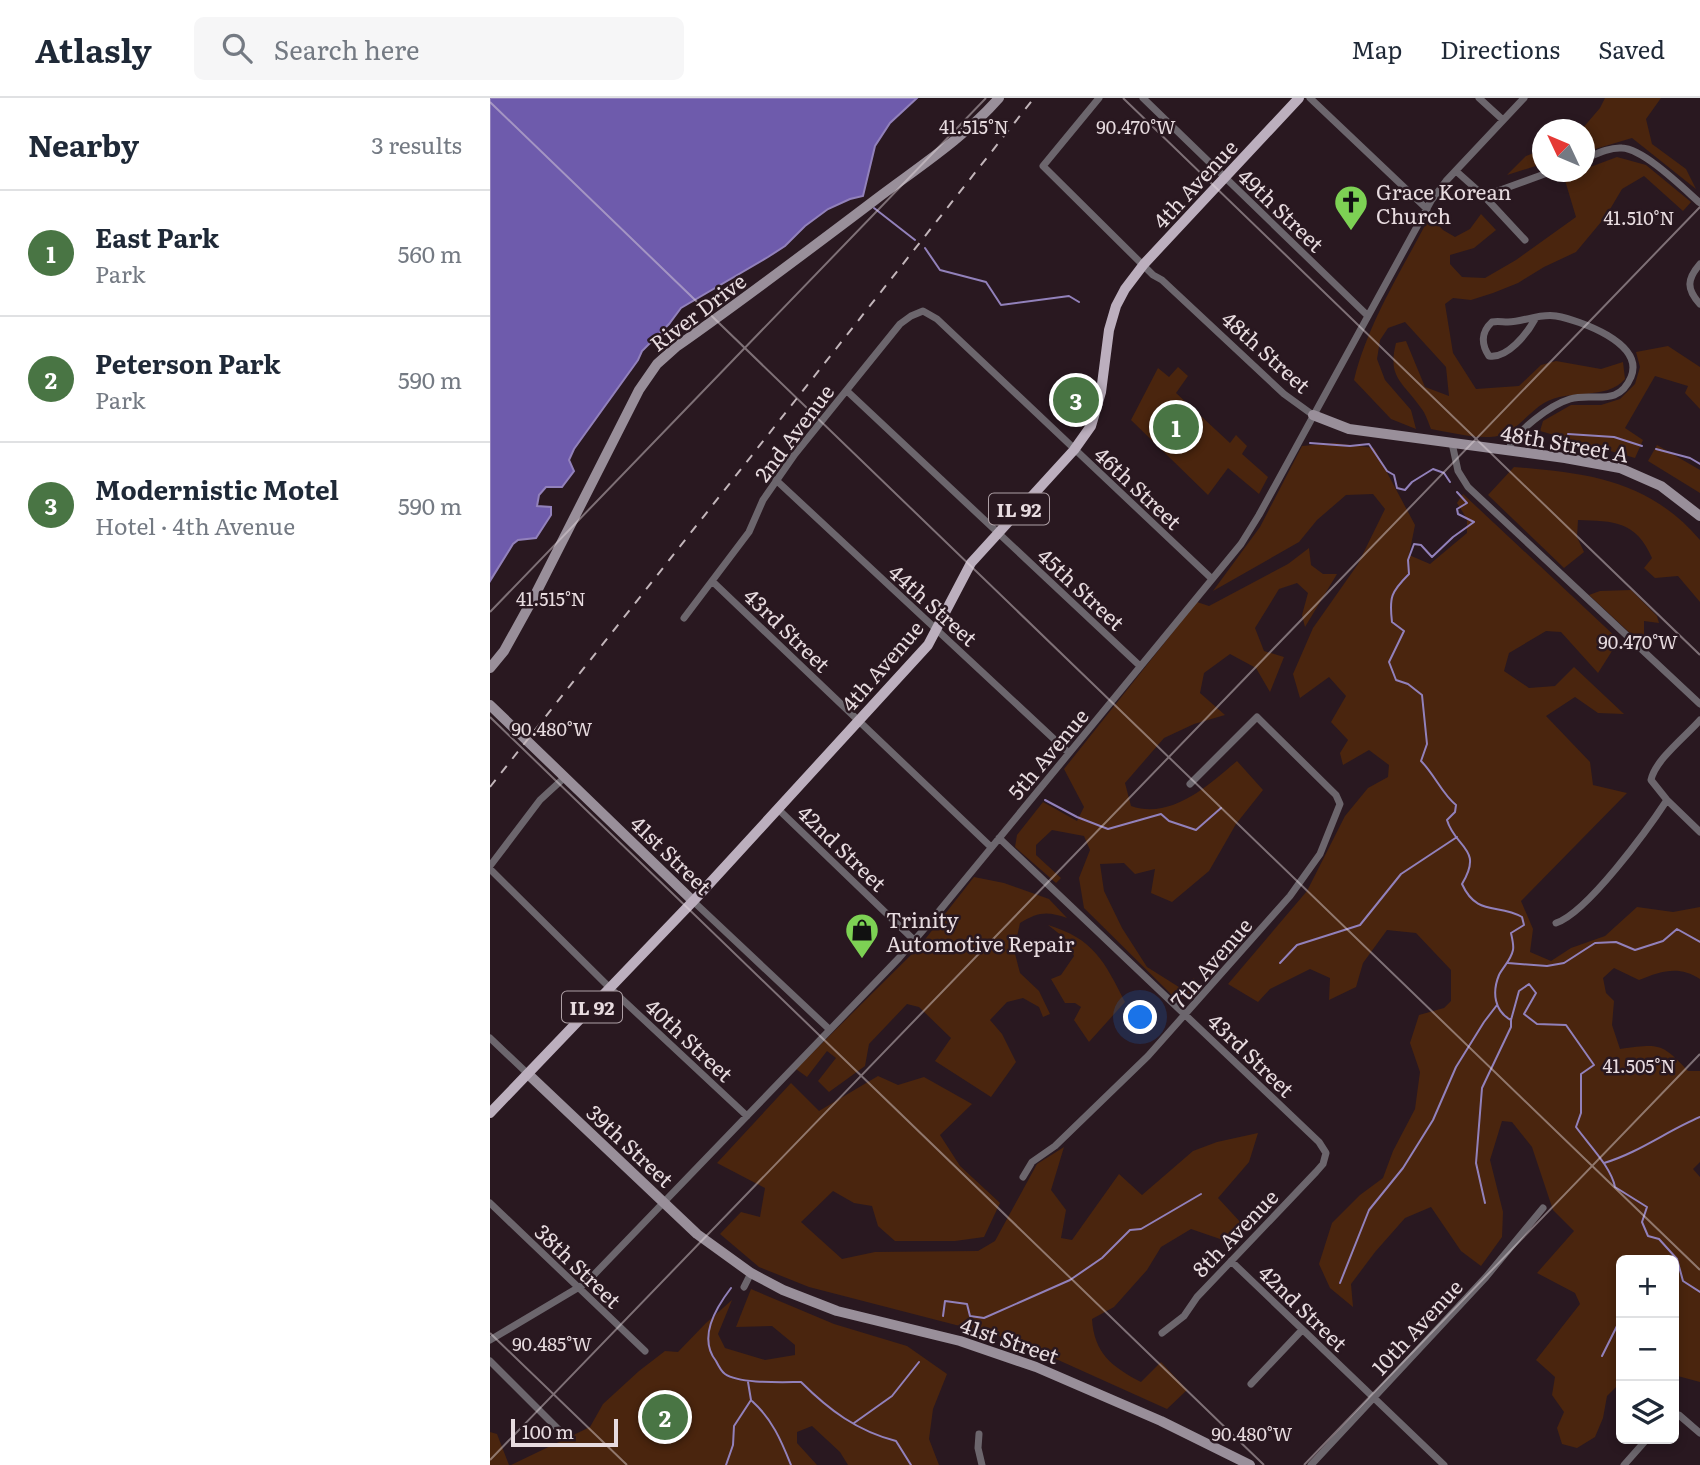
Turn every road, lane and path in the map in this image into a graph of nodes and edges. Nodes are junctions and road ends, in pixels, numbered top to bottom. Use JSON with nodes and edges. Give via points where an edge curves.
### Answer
{"nodes":[{"id":1,"x":999,"y":98,"type":"edge"},
{"id":2,"x":1098,"y":98,"type":"edge"},
{"id":3,"x":1143,"y":98,"type":"edge"},
{"id":4,"x":1299,"y":98,"type":"edge"},
{"id":5,"x":1310,"y":98,"type":"edge"},
{"id":6,"x":1479,"y":98,"type":"edge"},
{"id":7,"x":1524,"y":98,"type":"edge"},
{"id":8,"x":1503,"y":120,"type":"junction"},
{"id":9,"x":1595,"y":156,"type":"edge"},
{"id":10,"x":1456,"y":171,"type":"junction"},
{"id":11,"x":1224,"y":178,"type":"junction"},
{"id":12,"x":1532,"y":179,"type":"edge"},
{"id":13,"x":1484,"y":196,"type":"junction"},
{"id":14,"x":1700,"y":203,"type":"edge"},
{"id":15,"x":1427,"y":209,"type":"junction"},
{"id":16,"x":1525,"y":240,"type":"dead end"},
{"id":17,"x":1144,"y":264,"type":"junction"},
{"id":18,"x":1700,"y":264,"type":"edge"},
{"id":19,"x":1700,"y":304,"type":"edge"},
{"id":20,"x":918,"y":312,"type":"joint"},
{"id":21,"x":1368,"y":316,"type":"junction"},
{"id":22,"x":1535,"y":319,"type":"junction"},
{"id":23,"x":847,"y":391,"type":"junction"},
{"id":24,"x":1313,"y":415,"type":"junction"},
{"id":25,"x":1452,"y":443,"type":"junction"},
{"id":26,"x":1074,"y":450,"type":"junction"},
{"id":27,"x":1508,"y":450,"type":"junction"},
{"id":28,"x":776,"y":480,"type":"junction"},
{"id":29,"x":1700,"y":516,"type":"edge"},
{"id":30,"x":997,"y":533,"type":"junction"},
{"id":31,"x":1212,"y":578,"type":"junction"},
{"id":32,"x":712,"y":581,"type":"junction"},
{"id":33,"x":684,"y":618,"type":"dead end"},
{"id":34,"x":937,"y":631,"type":"junction"},
{"id":35,"x":1140,"y":666,"type":"junction"},
{"id":36,"x":490,"y":668,"type":"edge"},
{"id":37,"x":1700,"y":704,"type":"edge"},
{"id":38,"x":490,"y":705,"type":"edge"},
{"id":39,"x":1700,"y":720,"type":"edge"},
{"id":40,"x":858,"y":721,"type":"junction"},
{"id":41,"x":1069,"y":753,"type":"junction"},
{"id":42,"x":565,"y":777,"type":"junction"},
{"id":43,"x":1190,"y":783,"type":"dead end"},
{"id":44,"x":1667,"y":800,"type":"junction"},
{"id":45,"x":778,"y":809,"type":"junction"},
{"id":46,"x":1700,"y":832,"type":"edge"},
{"id":47,"x":999,"y":838,"type":"junction"},
{"id":48,"x":991,"y":847,"type":"junction"},
{"id":49,"x":490,"y":867,"type":"edge"},
{"id":50,"x":693,"y":901,"type":"junction"},
{"id":51,"x":1556,"y":923,"type":"dead end"},
{"id":52,"x":914,"y":940,"type":"junction"},
{"id":53,"x":610,"y":988,"type":"junction"},
{"id":54,"x":1186,"y":1016,"type":"junction"},
{"id":55,"x":829,"y":1029,"type":"junction"},
{"id":56,"x":490,"y":1038,"type":"edge"},
{"id":57,"x":527,"y":1074,"type":"junction"},
{"id":58,"x":490,"y":1113,"type":"edge"},
{"id":59,"x":747,"y":1116,"type":"junction"},
{"id":60,"x":1326,"y":1153,"type":"joint"},
{"id":61,"x":1023,"y":1177,"type":"dead end"},
{"id":62,"x":490,"y":1203,"type":"edge"},
{"id":63,"x":664,"y":1203,"type":"junction"},
{"id":64,"x":1543,"y":1208,"type":"dead end"},
{"id":65,"x":1230,"y":1261,"type":"junction"},
{"id":66,"x":751,"y":1273,"type":"junction"},
{"id":67,"x":744,"y":1287,"type":"dead end"},
{"id":68,"x":579,"y":1289,"type":"junction"},
{"id":69,"x":1302,"y":1330,"type":"junction"},
{"id":70,"x":1162,"y":1333,"type":"dead end"},
{"id":71,"x":490,"y":1340,"type":"edge"},
{"id":72,"x":645,"y":1351,"type":"dead end"},
{"id":73,"x":490,"y":1361,"type":"edge"},
{"id":74,"x":1251,"y":1384,"type":"dead end"},
{"id":75,"x":1374,"y":1398,"type":"junction"},
{"id":76,"x":1679,"y":1416,"type":"edge"},
{"id":77,"x":559,"y":1430,"type":"dead end"},
{"id":78,"x":1700,"y":1433,"type":"edge"},
{"id":79,"x":979,"y":1434,"type":"dead end"},
{"id":80,"x":1643,"y":1444,"type":"edge"},
{"id":81,"x":982,"y":1465,"type":"edge"},
{"id":82,"x":1250,"y":1465,"type":"edge"},
{"id":83,"x":1311,"y":1465,"type":"edge"},
{"id":84,"x":1444,"y":1465,"type":"edge"},
{"id":85,"x":1624,"y":1465,"type":"edge"}],
"edges":[{"from":1,"to":36,"type":"street","name":"River Drive","via":[[941,152],[657,365],[639,390],[535,595]]},
{"from":2,"to":17,"type":"street","name":"48th Street","via":[[1043,166]]},
{"from":3,"to":11,"type":"street","name":"49th Street"},
{"from":4,"to":11,"type":"main road","name":"4th Avenue","number":"IL 92"},
{"from":5,"to":15,"type":"street"},
{"from":6,"to":8,"type":"street"},
{"from":7,"to":8,"type":"street","name":"5th Avenue"},
{"from":8,"to":10,"type":"street","name":"5th Avenue"},
{"from":9,"to":14,"type":"street","via":[[1626,148]]},
{"from":10,"to":13,"type":"street"},
{"from":10,"to":15,"type":"street","name":"5th Avenue"},
{"from":11,"to":17,"type":"main road","name":"4th Avenue","number":"IL 92"},
{"from":11,"to":21,"type":"street","name":"49th Street"},
{"from":12,"to":13,"type":"street"},
{"from":13,"to":16,"type":"street"},
{"from":15,"to":21,"type":"street","name":"5th Avenue"},
{"from":17,"to":24,"type":"street","name":"48th Street","via":[[1284,394]]},
{"from":17,"to":26,"type":"main road","name":"4th Avenue","number":"IL 92","via":[[1115,306],[1098,405],[1091,426]]},
{"from":18,"to":19,"type":"street","via":[[1689,285]]},
{"from":20,"to":23,"type":"street","name":"2nd Avenue","via":[[900,324]]},
{"from":20,"to":26,"type":"street","name":"46th Street","via":[[937,319]]},
{"from":21,"to":24,"type":"street","name":"5th Avenue"},
{"from":22,"to":22,"type":"street","via":[[1492,322],[1483,336],[1489,356],[1506,352]]},
{"from":22,"to":27,"type":"street","via":[[1555,316],[1618,341],[1629,354],[1633,369],[1616,394],[1570,398],[1547,410]]},
{"from":23,"to":28,"type":"street","name":"2nd Avenue"},
{"from":23,"to":30,"type":"street","name":"45th Street"},
{"from":24,"to":25,"type":"street","name":"48th Street","via":[[1349,429]]},
{"from":24,"to":31,"type":"street","name":"5th Avenue","via":[[1250,530]]},
{"from":25,"to":27,"type":"street","name":"48th Street A"},
{"from":25,"to":37,"type":"street","via":[[1458,471],[1468,487]]},
{"from":26,"to":30,"type":"main road","name":"4th Avenue","number":"IL 92"},
{"from":26,"to":31,"type":"street","name":"46th Street"},
{"from":27,"to":29,"type":"street","name":"48th Street A","via":[[1620,468],[1661,486]]},
{"from":28,"to":32,"type":"street","name":"2nd Avenue","via":[[749,532]]},
{"from":28,"to":34,"type":"street","name":"44th Street"},
{"from":30,"to":34,"type":"main road","name":"4th Avenue","number":"IL 92","via":[[971,563]]},
{"from":30,"to":35,"type":"street","name":"45th Street"},
{"from":31,"to":35,"type":"street","name":"5th Avenue"},
{"from":32,"to":33,"type":"street","name":"2nd Avenue"},
{"from":32,"to":40,"type":"street","name":"43rd Street"},
{"from":34,"to":40,"type":"main road","name":"4th Avenue","number":"IL 92"},
{"from":34,"to":41,"type":"street","name":"44th Street"},
{"from":35,"to":41,"type":"street","name":"5th Avenue"},
{"from":38,"to":42,"type":"street","name":"41st Street"},
{"from":39,"to":44,"type":"street","via":[[1653,773],[1651,780]]},
{"from":40,"to":45,"type":"main road","name":"4th Avenue","number":"IL 92"},
{"from":40,"to":48,"type":"street","name":"43rd Street"},
{"from":41,"to":47,"type":"street","name":"5th Avenue"},
{"from":42,"to":49,"type":"street","via":[[540,800]]},
{"from":42,"to":50,"type":"street","name":"41st Street"},
{"from":43,"to":54,"type":"street","name":"7th Avenue","via":[[1257,717],[1340,800],[1312,868]]},
{"from":44,"to":46,"type":"street"},
{"from":44,"to":51,"type":"street","via":[[1629,853],[1578,908]]},
{"from":45,"to":50,"type":"main road","name":"4th Avenue","number":"IL 92"},
{"from":45,"to":52,"type":"street","name":"42nd Street"},
{"from":47,"to":48,"type":"street","name":"5th Avenue"},
{"from":47,"to":54,"type":"street","name":"43rd Street"},
{"from":48,"to":52,"type":"street","name":"5th Avenue"},
{"from":49,"to":53,"type":"street","name":"40th Street"},
{"from":50,"to":53,"type":"main road","name":"4th Avenue","number":"IL 92"},
{"from":50,"to":55,"type":"street","name":"41st Street"},
{"from":52,"to":55,"type":"street","name":"5th Avenue"},
{"from":53,"to":57,"type":"main road","name":"4th Avenue","number":"IL 92"},
{"from":53,"to":59,"type":"street","name":"40th Street"},
{"from":54,"to":60,"type":"street","name":"43rd Street"},
{"from":54,"to":61,"type":"street","name":"7th Avenue","via":[[1073,1130],[1032,1162]]},
{"from":55,"to":59,"type":"street","name":"5th Avenue"},
{"from":56,"to":57,"type":"street","name":"39th Street"},
{"from":57,"to":58,"type":"main road","name":"4th Avenue","number":"IL 92"},
{"from":57,"to":63,"type":"street","name":"39th Street"},
{"from":59,"to":63,"type":"street","name":"5th Avenue"},
{"from":60,"to":65,"type":"street","name":"8th Avenue","via":[[1316,1172]]},
{"from":62,"to":68,"type":"street","name":"38th Street"},
{"from":63,"to":66,"type":"street","name":"39th Street"},
{"from":63,"to":68,"type":"street","name":"5th Avenue"},
{"from":64,"to":75,"type":"street","name":"10th Avenue"},
{"from":65,"to":69,"type":"street","name":"42nd Street"},
{"from":65,"to":70,"type":"street","name":"8th Avenue","via":[[1184,1316]]},
{"from":66,"to":67,"type":"street"},
{"from":66,"to":82,"type":"street","name":"41st Street","via":[[837,1311],[960,1342],[1048,1372]]},
{"from":68,"to":71,"type":"street","name":"5th Avenue"},
{"from":68,"to":72,"type":"street","name":"38th Street"},
{"from":69,"to":74,"type":"street"},
{"from":69,"to":75,"type":"street","name":"42nd Street"},
{"from":73,"to":77,"type":"street"},
{"from":75,"to":83,"type":"street","name":"10th Avenue"},
{"from":75,"to":84,"type":"street","name":"42nd Street"},
{"from":76,"to":78,"type":"street"},
{"from":79,"to":81,"type":"street"},
{"from":80,"to":85,"type":"street"}]}
